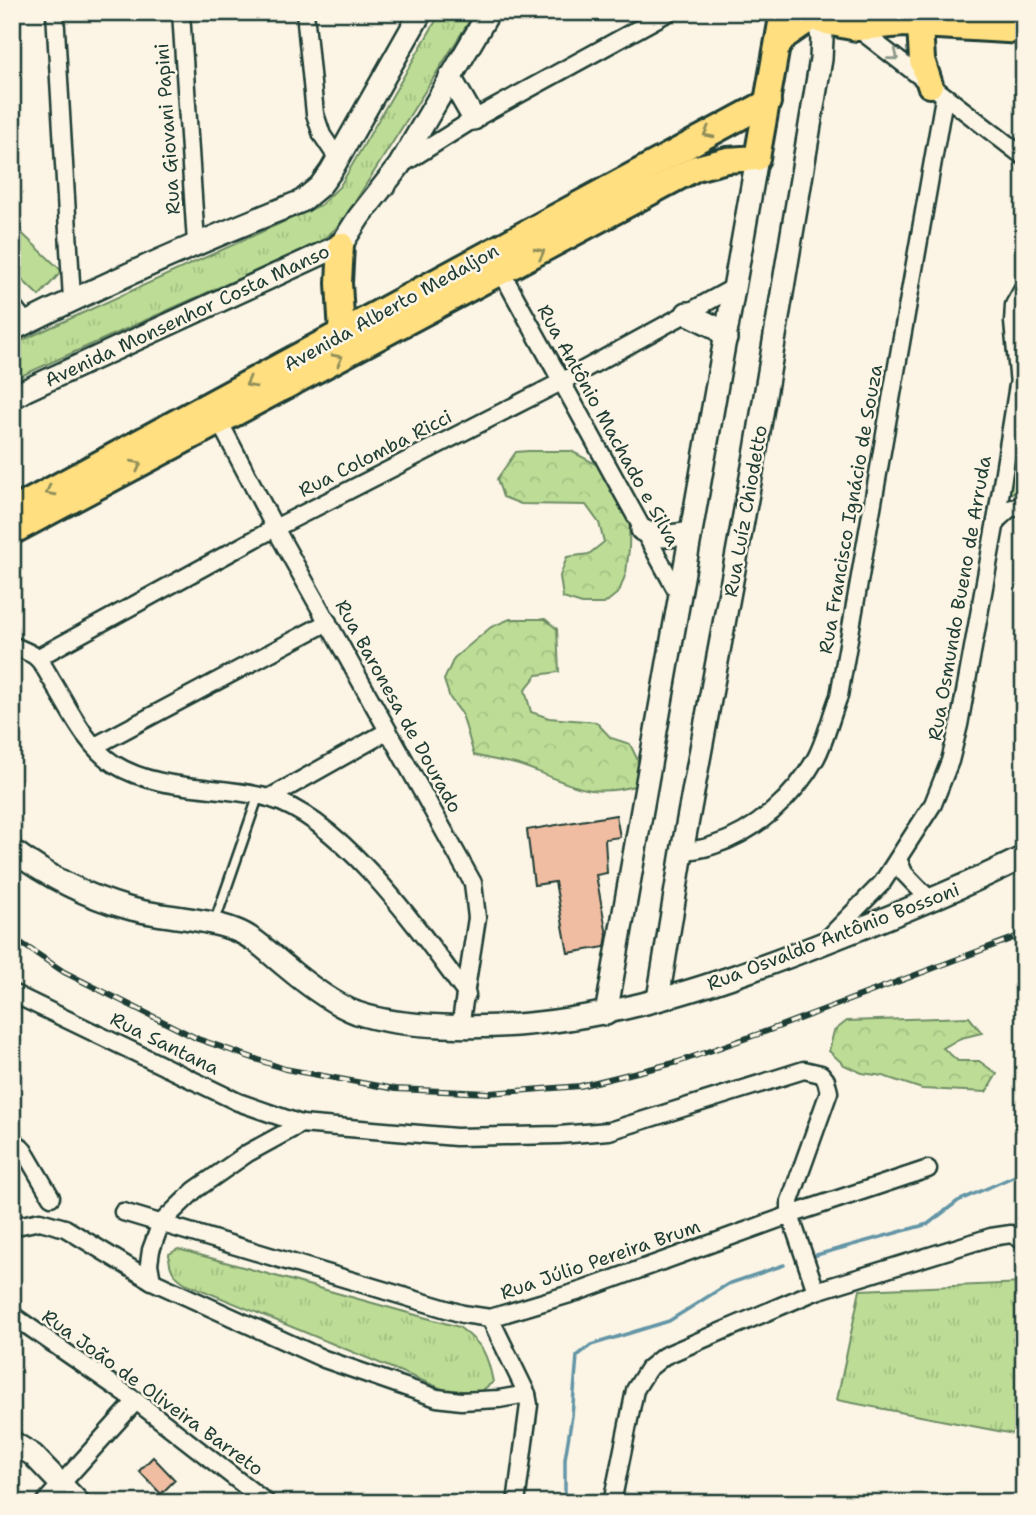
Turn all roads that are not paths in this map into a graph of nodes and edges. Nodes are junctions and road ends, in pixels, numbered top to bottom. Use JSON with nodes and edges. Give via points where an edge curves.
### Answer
{"nodes":[{"id":1,"x":55,"y":12,"type":"edge"},
{"id":2,"x":181,"y":12,"type":"edge"},
{"id":3,"x":305,"y":12,"type":"edge"},
{"id":4,"x":421,"y":12,"type":"edge"},
{"id":5,"x":489,"y":12,"type":"edge"},
{"id":6,"x":669,"y":12,"type":"edge"},
{"id":7,"x":809,"y":17,"type":"edge"},
{"id":8,"x":863,"y":20,"type":"edge"},
{"id":9,"x":912,"y":24,"type":"junction"},
{"id":10,"x":1024,"y":31,"type":"edge"},
{"id":11,"x":450,"y":76,"type":"junction"},
{"id":12,"x":937,"y":91,"type":"junction"},
{"id":13,"x":768,"y":102,"type":"junction"},
{"id":14,"x":474,"y":119,"type":"junction"},
{"id":15,"x":1024,"y":157,"type":"edge"},
{"id":16,"x":338,"y":159,"type":"junction"},
{"id":17,"x":757,"y":159,"type":"junction"},
{"id":18,"x":399,"y":166,"type":"junction"},
{"id":19,"x":196,"y":243,"type":"junction"},
{"id":20,"x":341,"y":245,"type":"junction"},
{"id":21,"x":502,"y":273,"type":"junction"},
{"id":22,"x":1024,"y":287,"type":"edge"},
{"id":23,"x":733,"y":288,"type":"junction"},
{"id":24,"x":72,"y":299,"type":"junction"},
{"id":25,"x":12,"y":305,"type":"edge"},
{"id":26,"x":687,"y":313,"type":"junction"},
{"id":27,"x":19,"y":326,"type":"edge"},
{"id":28,"x":342,"y":334,"type":"junction"},
{"id":29,"x":726,"y":339,"type":"junction"},
{"id":30,"x":561,"y":382,"type":"junction"},
{"id":31,"x":1018,"y":385,"type":"junction"},
{"id":32,"x":12,"y":398,"type":"edge"},
{"id":33,"x":1024,"y":408,"type":"edge"},
{"id":34,"x":219,"y":421,"type":"junction"},
{"id":35,"x":1024,"y":505,"type":"edge"},
{"id":36,"x":12,"y":511,"type":"edge"},
{"id":37,"x":996,"y":522,"type":"junction"},
{"id":38,"x":275,"y":528,"type":"junction"},
{"id":39,"x":642,"y":530,"type":"junction"},
{"id":40,"x":12,"y":532,"type":"edge"},
{"id":41,"x":691,"y":533,"type":"junction"},
{"id":42,"x":680,"y":597,"type":"junction"},
{"id":43,"x":328,"y":622,"type":"junction"},
{"id":44,"x":12,"y":645,"type":"edge"},
{"id":45,"x":37,"y":658,"type":"junction"},
{"id":46,"x":388,"y":731,"type":"junction"},
{"id":47,"x":95,"y":746,"type":"junction"},
{"id":48,"x":263,"y":798,"type":"junction"},
{"id":49,"x":12,"y":850,"type":"edge"},
{"id":50,"x":682,"y":852,"type":"junction"},
{"id":51,"x":1024,"y":857,"type":"edge"},
{"id":52,"x":898,"y":859,"type":"junction"},
{"id":53,"x":931,"y":901,"type":"junction"},
{"id":54,"x":214,"y":924,"type":"junction"},
{"id":55,"x":821,"y":944,"type":"junction"},
{"id":56,"x":12,"y":993,"type":"edge"},
{"id":57,"x":467,"y":995,"type":"junction"},
{"id":58,"x":659,"y":999,"type":"junction"},
{"id":59,"x":606,"y":1014,"type":"junction"},
{"id":60,"x":460,"y":1027,"type":"junction"},
{"id":61,"x":301,"y":1124,"type":"junction"},
{"id":62,"x":12,"y":1138,"type":"edge"},
{"id":63,"x":928,"y":1169,"type":"dead end"},
{"id":64,"x":51,"y":1196,"type":"dead end"},
{"id":65,"x":123,"y":1212,"type":"dead end"},
{"id":66,"x":790,"y":1214,"type":"junction"},
{"id":67,"x":161,"y":1223,"type":"junction"},
{"id":68,"x":12,"y":1227,"type":"edge"},
{"id":69,"x":1024,"y":1241,"type":"edge"},
{"id":70,"x":152,"y":1281,"type":"junction"},
{"id":71,"x":816,"y":1291,"type":"junction"},
{"id":72,"x":12,"y":1315,"type":"edge"},
{"id":73,"x":490,"y":1318,"type":"junction"},
{"id":74,"x":527,"y":1394,"type":"junction"},
{"id":75,"x":136,"y":1401,"type":"junction"},
{"id":76,"x":13,"y":1442,"type":"edge"},
{"id":77,"x":57,"y":1495,"type":"edge"},
{"id":78,"x":79,"y":1503,"type":"edge"},
{"id":79,"x":267,"y":1503,"type":"edge"},
{"id":80,"x":516,"y":1503,"type":"edge"},
{"id":81,"x":612,"y":1503,"type":"edge"}],
"edges":[{"from":1,"to":24,"type":"street"},
{"from":2,"to":19,"type":"street","name":"Rua Giovani Papini"},
{"from":3,"to":16,"type":"street","via":[[315,114]]},
{"from":4,"to":16,"type":"street"},
{"from":5,"to":11,"type":"street","name":"Avenida Monsenhor Costa Manso"},
{"from":6,"to":14,"type":"street"},
{"from":7,"to":8,"type":"main road"},
{"from":7,"to":13,"type":"main road","via":[[778,46]]},
{"from":7,"to":50,"type":"street","name":"Rua Luíz Chiodetto","via":[[822,38],[821,59]]},
{"from":8,"to":9,"type":"main road"},
{"from":8,"to":12,"type":"street","one_way":true},
{"from":9,"to":10,"type":"main road"},
{"from":9,"to":12,"type":"main road"},
{"from":11,"to":14,"type":"street"},
{"from":11,"to":18,"type":"street","name":"Avenida Monsenhor Costa Manso"},
{"from":12,"to":15,"type":"street"},
{"from":12,"to":50,"type":"street","name":"Rua Francisco Ignácio de Souza","via":[[839,696],[817,756],[787,798],[738,835]]},
{"from":13,"to":17,"type":"main road"},
{"from":13,"to":28,"type":"main road","name":"Avenida Alberto Medaljon","one_way":true},
{"from":14,"to":18,"type":"street"},
{"from":16,"to":19,"type":"street","via":[[320,186],[302,201]]},
{"from":21,"to":17,"type":"main road","name":"Avenida Alberto Medaljon","one_way":true,"via":[[696,169],[727,160]]},
{"from":17,"to":23,"type":"street"},
{"from":18,"to":20,"type":"street","name":"Avenida Monsenhor Costa Manso"},
{"from":19,"to":24,"type":"street"},
{"from":20,"to":28,"type":"main road"},
{"from":20,"to":32,"type":"street","name":"Avenida Monsenhor Costa Manso"},
{"from":21,"to":30,"type":"street","name":"Rua Antônio Machado e Silva"},
{"from":34,"to":21,"type":"main road","name":"Avenida Alberto Medaljon","one_way":true},
{"from":22,"to":31,"type":"street","via":[[1014,306],[1013,322]]},
{"from":23,"to":26,"type":"street","name":"Rua Colomba Ricci"},
{"from":23,"to":29,"type":"street"},
{"from":24,"to":27,"type":"street"},
{"from":25,"to":27,"type":"street"},
{"from":26,"to":29,"type":"street","via":[[717,328]]},
{"from":26,"to":30,"type":"street","name":"Rua Colomba Ricci"},
{"from":28,"to":36,"type":"main road","name":"Avenida Alberto Medaljon","one_way":true},
{"from":29,"to":41,"type":"street"},
{"from":30,"to":38,"type":"street","name":"Rua Colomba Ricci"},
{"from":30,"to":39,"type":"street","name":"Rua Antônio Machado e Silva"},
{"from":31,"to":33,"type":"street"},
{"from":31,"to":37,"type":"street","name":"Rua Osmundo Bueno de Arruda"},
{"from":34,"to":38,"type":"street","name":"Rua Baronesa de Dourado"},
{"from":40,"to":34,"type":"main road","name":"Avenida Alberto Medaljon","one_way":true},
{"from":35,"to":37,"type":"street","via":[[1009,509]]},
{"from":37,"to":52,"type":"street","name":"Rua Osmundo Bueno de Arruda","via":[[950,761],[933,804]]},
{"from":38,"to":43,"type":"street","name":"Rua Baronesa de Dourado"},
{"from":38,"to":45,"type":"street","name":"Rua Colomba Ricci"},
{"from":39,"to":41,"type":"street","via":[[653,536]]},
{"from":39,"to":42,"type":"street","name":"Rua Antônio Machado e Silva"},
{"from":41,"to":42,"type":"street"},
{"from":42,"to":59,"type":"street"},
{"from":43,"to":46,"type":"street","name":"Rua Baronesa de Dourado"},
{"from":43,"to":47,"type":"street"},
{"from":44,"to":45,"type":"street"},
{"from":45,"to":47,"type":"street"},
{"from":46,"to":48,"type":"street"},
{"from":46,"to":57,"type":"street","name":"Rua Baronesa de Dourado","via":[[473,883],[477,918]]},
{"from":47,"to":48,"type":"street","via":[[113,763],[144,779]]},
{"from":48,"to":54,"type":"lane"},
{"from":48,"to":57,"type":"street","via":[[294,810],[359,858]]},
{"from":49,"to":54,"type":"street","name":"Rua Osvaldo Antônio Bossoni","via":[[70,888],[129,908]]},
{"from":50,"to":58,"type":"street","name":"Rua Luíz Chiodetto"},
{"from":51,"to":53,"type":"street","name":"Rua Osvaldo Antônio Bossoni"},
{"from":52,"to":53,"type":"street","via":[[904,873]]},
{"from":52,"to":55,"type":"street","name":"Rua Osmundo Bueno de Arruda","via":[[882,883]]},
{"from":53,"to":55,"type":"street","name":"Rua Osvaldo Antônio Bossoni"},
{"from":54,"to":60,"type":"street","name":"Rua Osvaldo Antônio Bossoni","via":[[247,935],[355,1012],[419,1025]]},
{"from":55,"to":58,"type":"street","name":"Rua Osvaldo Antônio Bossoni","via":[[716,984]]},
{"from":56,"to":61,"type":"street","name":"Rua Santana","via":[[238,1102]]},
{"from":57,"to":60,"type":"street","name":"Rua Baronesa de Dourado"},
{"from":58,"to":59,"type":"street","name":"Rua Osvaldo Antônio Bossoni"},
{"from":59,"to":60,"type":"street","name":"Rua Osvaldo Antônio Bossoni"},
{"from":61,"to":66,"type":"street","name":"Rua Santana","via":[[456,1137],[609,1131],[804,1070],[815,1071],[826,1080],[829,1092],[790,1201]]},
{"from":61,"to":67,"type":"street","via":[[248,1153],[195,1191]]},
{"from":62,"to":64,"type":"street"},
{"from":63,"to":66,"type":"street","name":"Rua Júlio Pereira Brum"},
{"from":65,"to":67,"type":"street","name":"Rua Júlio Pereira Brum"},
{"from":66,"to":71,"type":"street"},
{"from":66,"to":73,"type":"street","name":"Rua Júlio Pereira Brum","via":[[580,1291]]},
{"from":67,"to":70,"type":"street","via":[[151,1250]]},
{"from":67,"to":73,"type":"street","name":"Rua Júlio Pereira Brum","via":[[463,1314]]},
{"from":68,"to":70,"type":"street","via":[[40,1221],[65,1228]]},
{"from":69,"to":71,"type":"street","via":[[1011,1234],[991,1237]]},
{"from":70,"to":74,"type":"street","via":[[324,1359],[437,1398],[461,1401]]},
{"from":71,"to":81,"type":"street","via":[[664,1356],[648,1369],[635,1390]]},
{"from":72,"to":75,"type":"street","name":"Rua João de Oliveira Barreto"},
{"from":73,"to":74,"type":"street"},
{"from":74,"to":80,"type":"street","via":[[529,1416]]},
{"from":75,"to":77,"type":"street"},
{"from":75,"to":79,"type":"street","name":"Rua João de Oliveira Barreto"},
{"from":76,"to":77,"type":"street","via":[[33,1455]]},
{"from":77,"to":78,"type":"street"}]}
